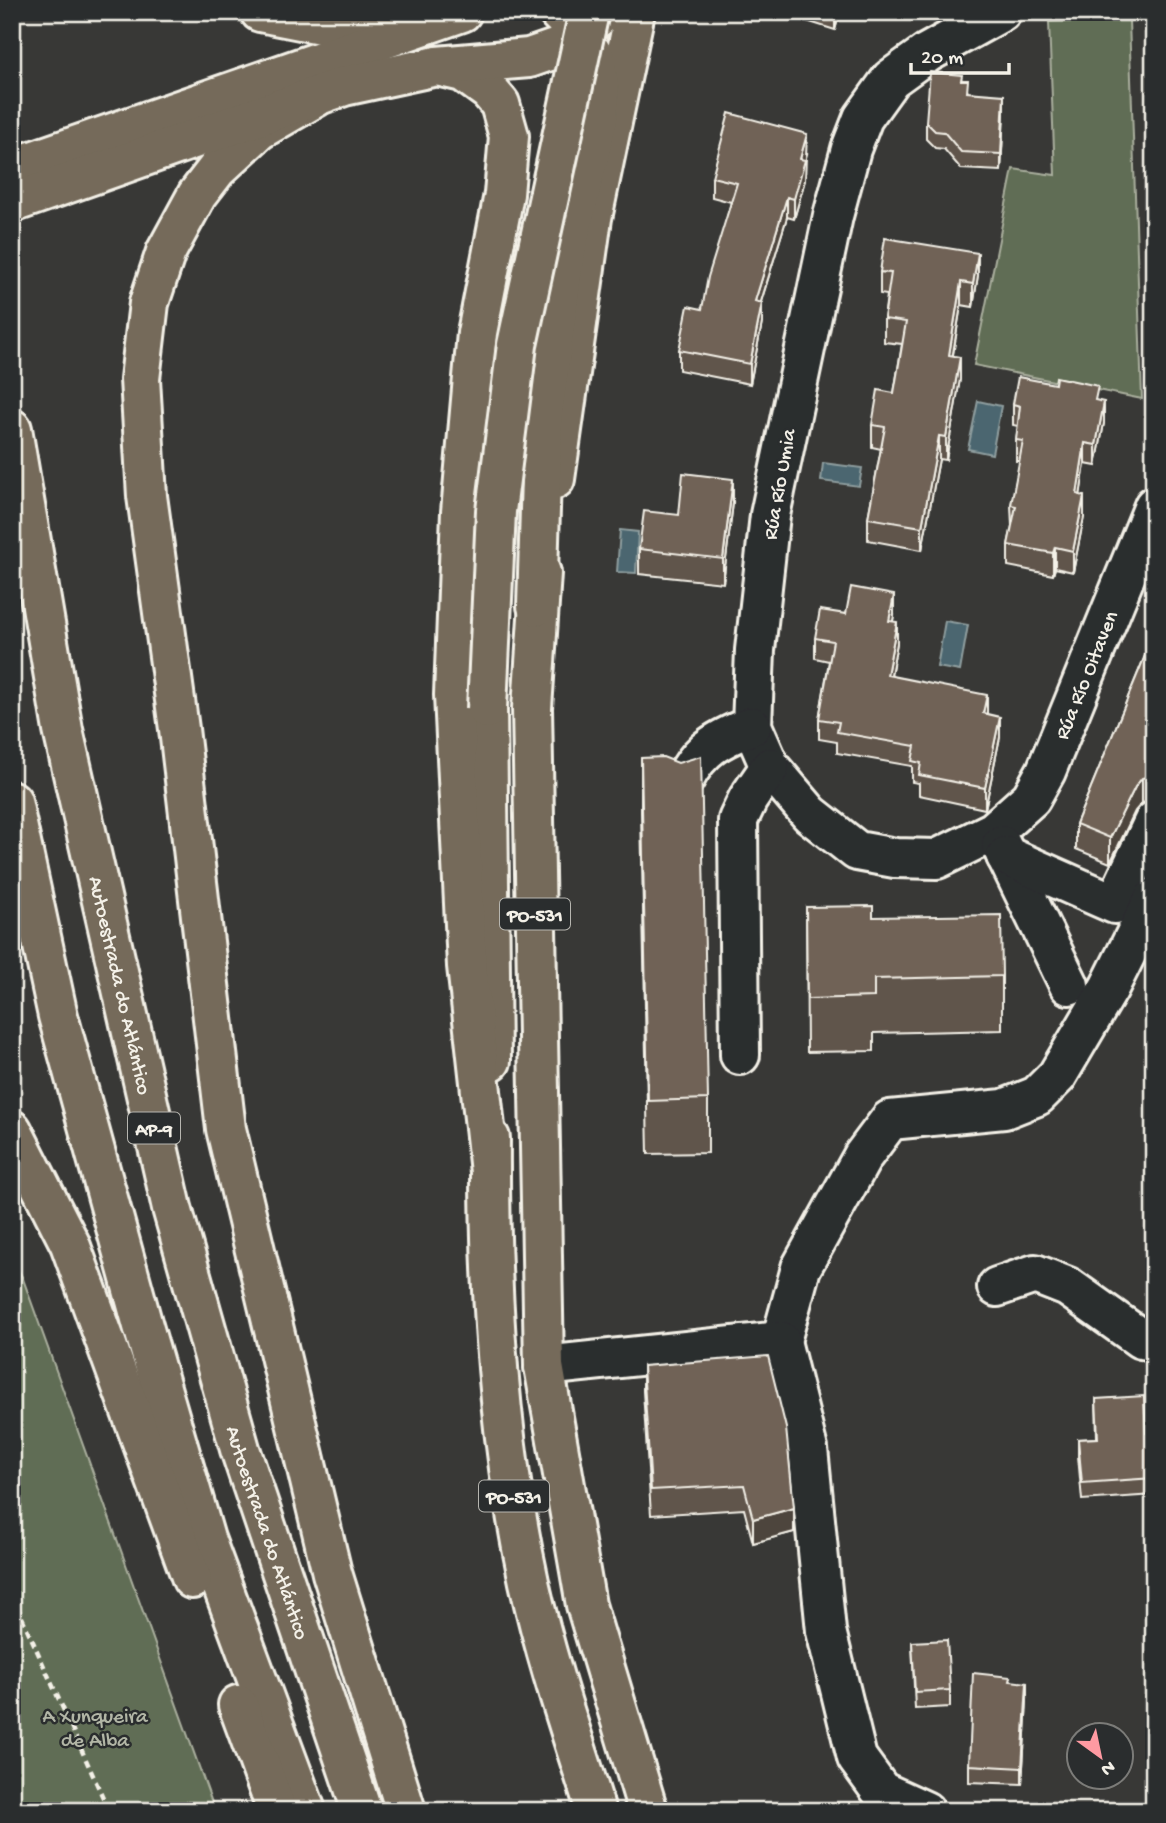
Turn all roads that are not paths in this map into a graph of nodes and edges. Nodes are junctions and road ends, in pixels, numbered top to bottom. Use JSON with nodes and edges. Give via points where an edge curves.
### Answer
{"nodes":[{"id":1,"x":260,"y":12,"type":"edge"},
{"id":2,"x":462,"y":12,"type":"edge"},
{"id":3,"x":635,"y":12,"type":"edge"},
{"id":4,"x":993,"y":14,"type":"edge"},
{"id":5,"x":583,"y":18,"type":"edge"},
{"id":6,"x":413,"y":28,"type":"junction"},
{"id":7,"x":437,"y":66,"type":"junction"},
{"id":8,"x":316,"y":97,"type":"junction"},
{"id":9,"x":69,"y":166,"type":"junction"},
{"id":10,"x":12,"y":168,"type":"edge"},
{"id":11,"x":12,"y":203,"type":"edge"},
{"id":12,"x":12,"y":429,"type":"edge"},
{"id":13,"x":1154,"y":506,"type":"edge"},
{"id":14,"x":1141,"y":576,"type":"edge"},
{"id":15,"x":537,"y":606,"type":"junction"},
{"id":16,"x":752,"y":726,"type":"junction"},
{"id":17,"x":770,"y":767,"type":"junction"},
{"id":18,"x":677,"y":794,"type":"edge"},
{"id":19,"x":12,"y":801,"type":"edge"},
{"id":20,"x":1154,"y":821,"type":"edge"},
{"id":21,"x":1000,"y":843,"type":"junction"},
{"id":22,"x":1154,"y":898,"type":"edge"},
{"id":23,"x":1069,"y":985,"type":"dead end"},
{"id":24,"x":740,"y":1055,"type":"dead end"},
{"id":25,"x":12,"y":1130,"type":"edge"},
{"id":26,"x":490,"y":1172,"type":"junction"},
{"id":27,"x":998,"y":1287,"type":"dead end"},
{"id":28,"x":781,"y":1341,"type":"junction"},
{"id":29,"x":1154,"y":1341,"type":"edge"},
{"id":30,"x":544,"y":1366,"type":"junction"},
{"id":31,"x":277,"y":1811,"type":"edge"},
{"id":32,"x":306,"y":1811,"type":"edge"},
{"id":33,"x":362,"y":1811,"type":"edge"},
{"id":34,"x":405,"y":1811,"type":"edge"},
{"id":35,"x":596,"y":1811,"type":"edge"},
{"id":36,"x":648,"y":1811,"type":"edge"},
{"id":37,"x":925,"y":1811,"type":"edge"}],
"edges":[{"from":1,"to":6,"type":"main road","via":[[326,25]]},
{"from":2,"to":6,"type":"main road"},
{"from":3,"to":15,"type":"main road","number":"PO-531","via":[[592,218]]},
{"from":4,"to":16,"type":"street","name":"Rúa Río Umia","via":[[891,79],[863,118],[851,149],[770,515]]},
{"from":5,"to":7,"type":"main road","via":[[558,48],[529,58]]},
{"from":5,"to":15,"type":"main road","via":[[595,58],[598,119],[565,254],[543,412]]},
{"from":5,"to":26,"type":"main road","number":"PO-531","bridge":true,"via":[[517,345],[496,511],[487,709]]},
{"from":6,"to":9,"type":"main road"},
{"from":7,"to":8,"type":"main road","via":[[394,73]]},
{"from":7,"to":26,"type":"main road","via":[[463,72],[489,91],[500,104],[509,136],[504,194],[477,333],[461,512],[454,695],[467,966]]},
{"from":8,"to":9,"type":"main road"},
{"from":8,"to":34,"type":"main road","via":[[259,130],[197,195],[166,252],[149,303],[140,379],[147,496],[226,1129],[332,1573]]},
{"from":9,"to":10,"type":"main road"},
{"from":9,"to":11,"type":"main road"},
{"from":12,"to":33,"type":"main road","name":"Autoestrada do Atlántico","number":"AP-9","via":[[63,730],[172,1208],[240,1449]]},
{"from":13,"to":14,"type":"street","name":"Rúa Río Oitaven"},
{"from":14,"to":21,"type":"street","name":"Rúa Río Oitaven","via":[[1046,771]]},
{"from":15,"to":30,"type":"main road","number":"PO-531","via":[[531,708]]},
{"from":16,"to":17,"type":"street","name":"Rúa Río Umia"},
{"from":16,"to":18,"type":"street","via":[[720,738],[689,765]]},
{"from":17,"to":21,"type":"street","name":"Rúa Río Umia","via":[[810,814],[857,851],[937,859]]},
{"from":17,"to":24,"type":"street","via":[[738,820]]},
{"from":19,"to":32,"type":"main road","via":[[58,1016],[142,1326],[205,1539]]},
{"from":20,"to":21,"type":"street","via":[[1115,904]]},
{"from":21,"to":23,"type":"street"},
{"from":22,"to":28,"type":"street","via":[[1057,1076],[1037,1096],[1004,1109],[890,1120],[863,1156],[801,1268]]},
{"from":25,"to":31,"type":"main road","via":[[70,1244]]},
{"from":26,"to":35,"type":"main road","number":"PO-531","via":[[498,1347],[510,1475],[529,1583]]},
{"from":27,"to":29,"type":"street","via":[[1035,1274],[1068,1287],[1141,1339]]},
{"from":28,"to":30,"type":"street"},
{"from":28,"to":37,"type":"street","via":[[808,1448],[825,1631],[857,1758],[881,1791]]},
{"from":30,"to":36,"type":"main road","number":"PO-531","via":[[586,1605]]}]}
